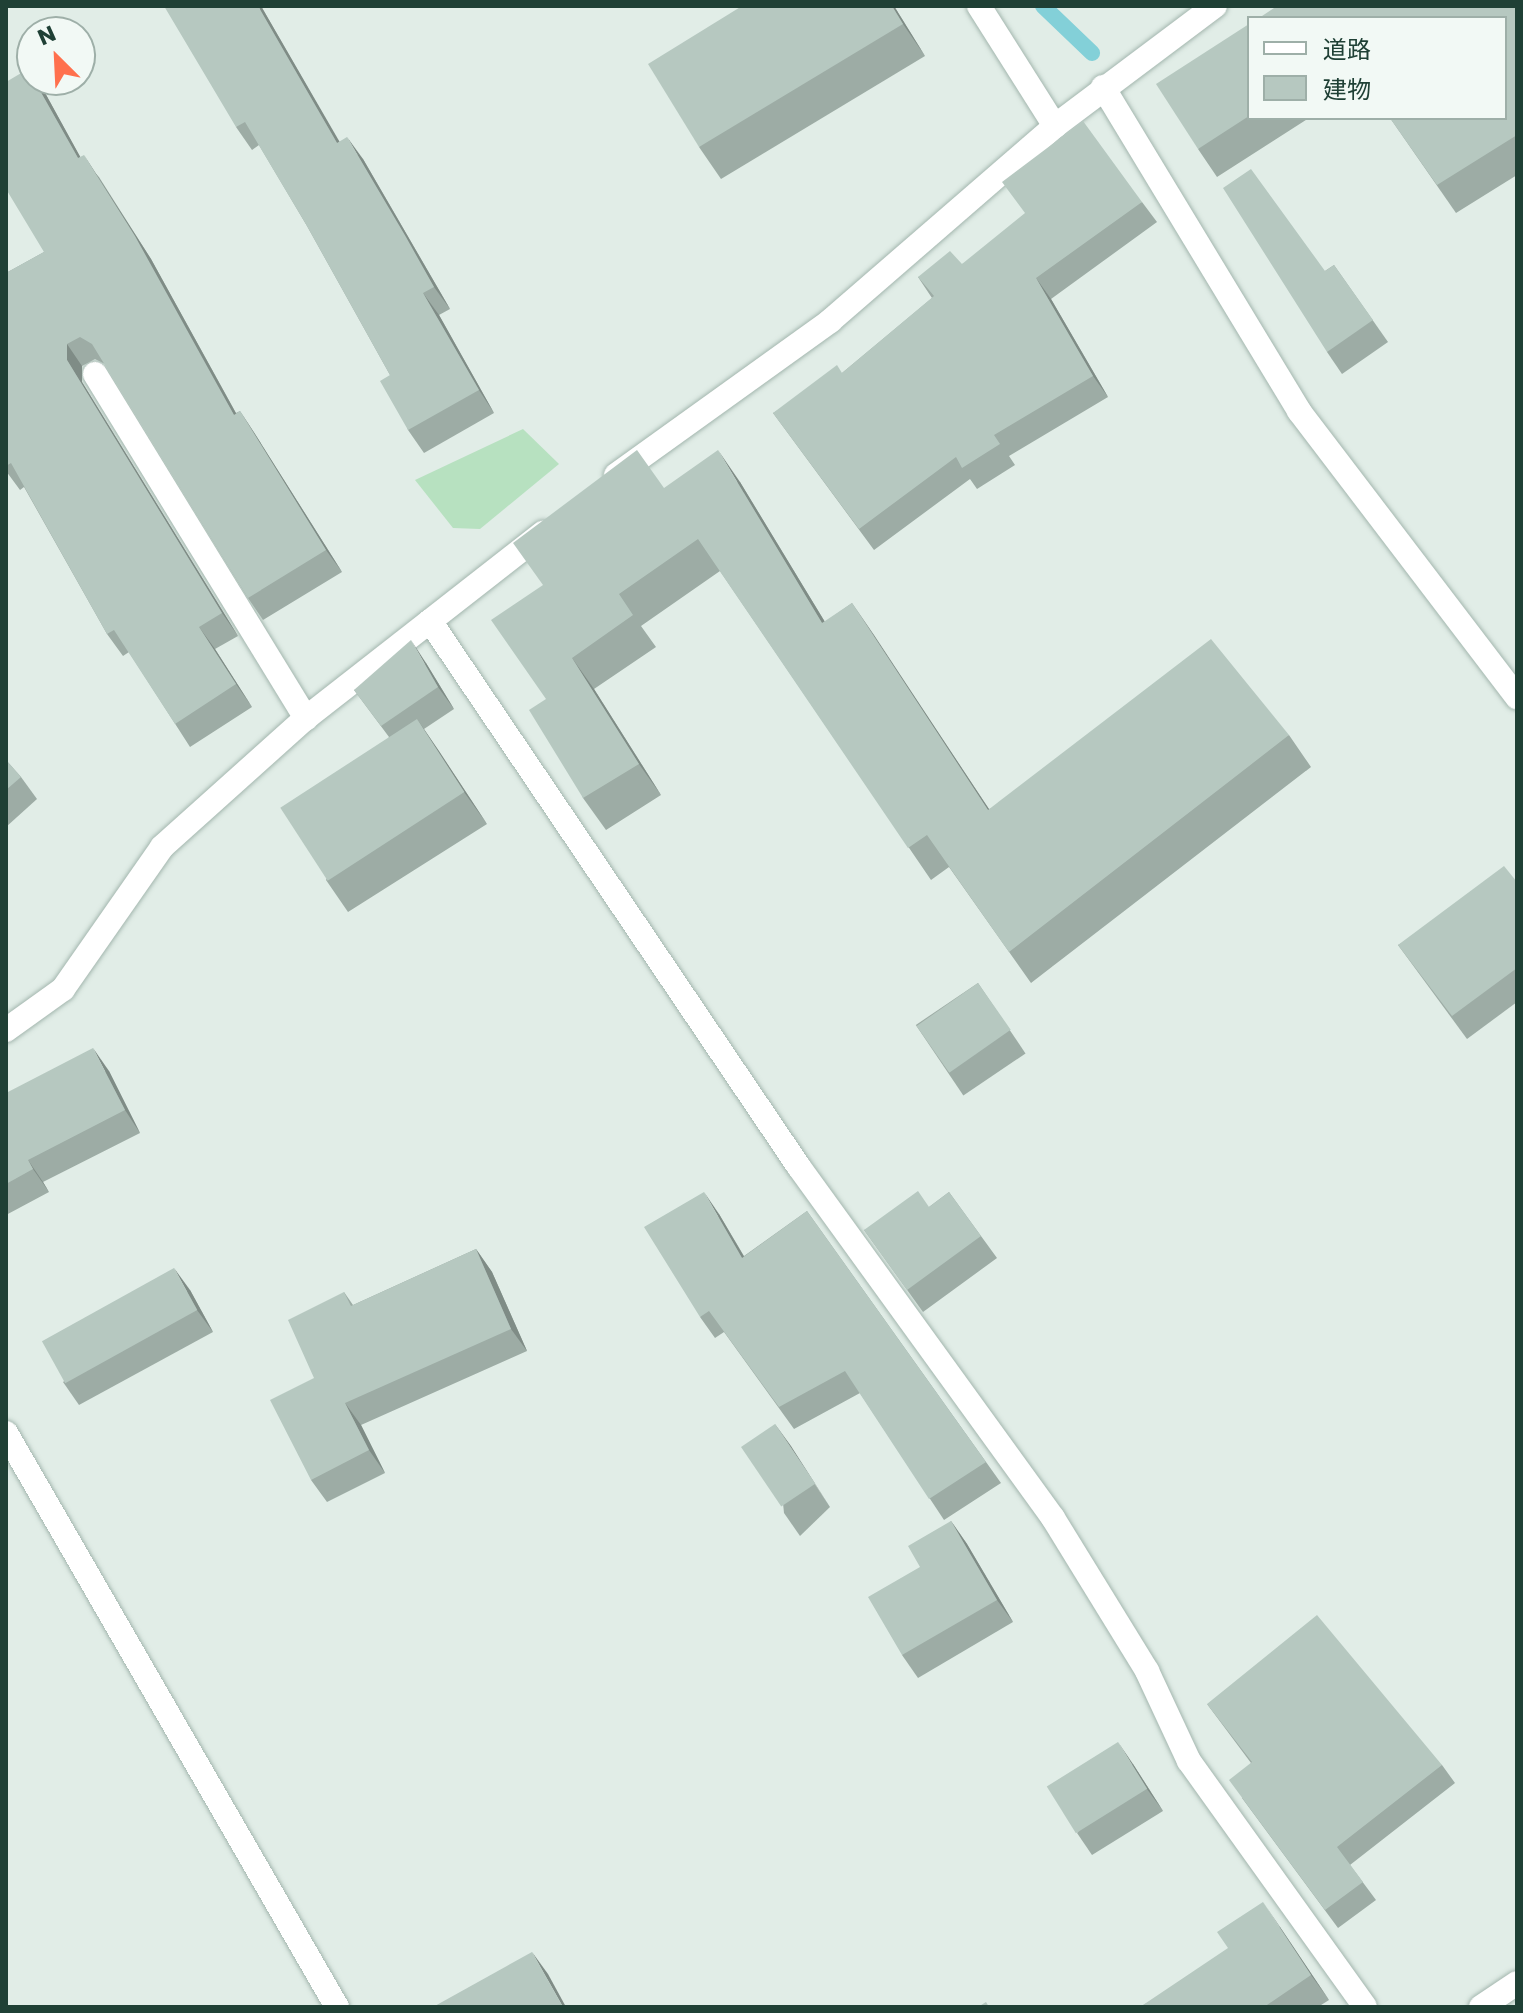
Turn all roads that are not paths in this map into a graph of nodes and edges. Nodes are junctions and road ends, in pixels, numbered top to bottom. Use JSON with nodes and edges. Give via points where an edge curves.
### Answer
{"nodes":[{"id":1,"x":979,"y":6,"type":"edge"},
{"id":2,"x":1215,"y":6,"type":"edge"},
{"id":3,"x":1103,"y":87,"type":"junction"},
{"id":4,"x":1055,"y":126,"type":"junction"},
{"id":5,"x":95,"y":374,"type":"edge"},
{"id":6,"x":592,"y":494,"type":"edge"},
{"id":7,"x":567,"y":514,"type":"edge"},
{"id":8,"x":430,"y":621,"type":"junction"},
{"id":9,"x":1517,"y":697,"type":"edge"},
{"id":10,"x":306,"y":718,"type":"junction"},
{"id":11,"x":6,"y":1030,"type":"edge"},
{"id":12,"x":6,"y":1433,"type":"edge"},
{"id":13,"x":1517,"y":1983,"type":"edge"},
{"id":14,"x":337,"y":2007,"type":"edge"},
{"id":15,"x":1365,"y":2007,"type":"edge"},
{"id":16,"x":1481,"y":2007,"type":"edge"}],
"edges":[{"from":1,"to":4,"type":"street"},
{"from":2,"to":3,"type":"street"},
{"from":3,"to":4,"type":"street"},
{"from":3,"to":9,"type":"street","via":[[1299,411]]},
{"from":4,"to":6,"type":"street","via":[[830,321]]},
{"from":5,"to":10,"type":"street"},
{"from":7,"to":8,"type":"street"},
{"from":8,"to":10,"type":"street"},
{"from":8,"to":15,"type":"street","via":[[799,1167],[1053,1518],[1147,1671],[1189,1761]]},
{"from":10,"to":11,"type":"street","via":[[162,847],[63,989]]},
{"from":12,"to":14,"type":"street"},
{"from":13,"to":16,"type":"street"}]}
